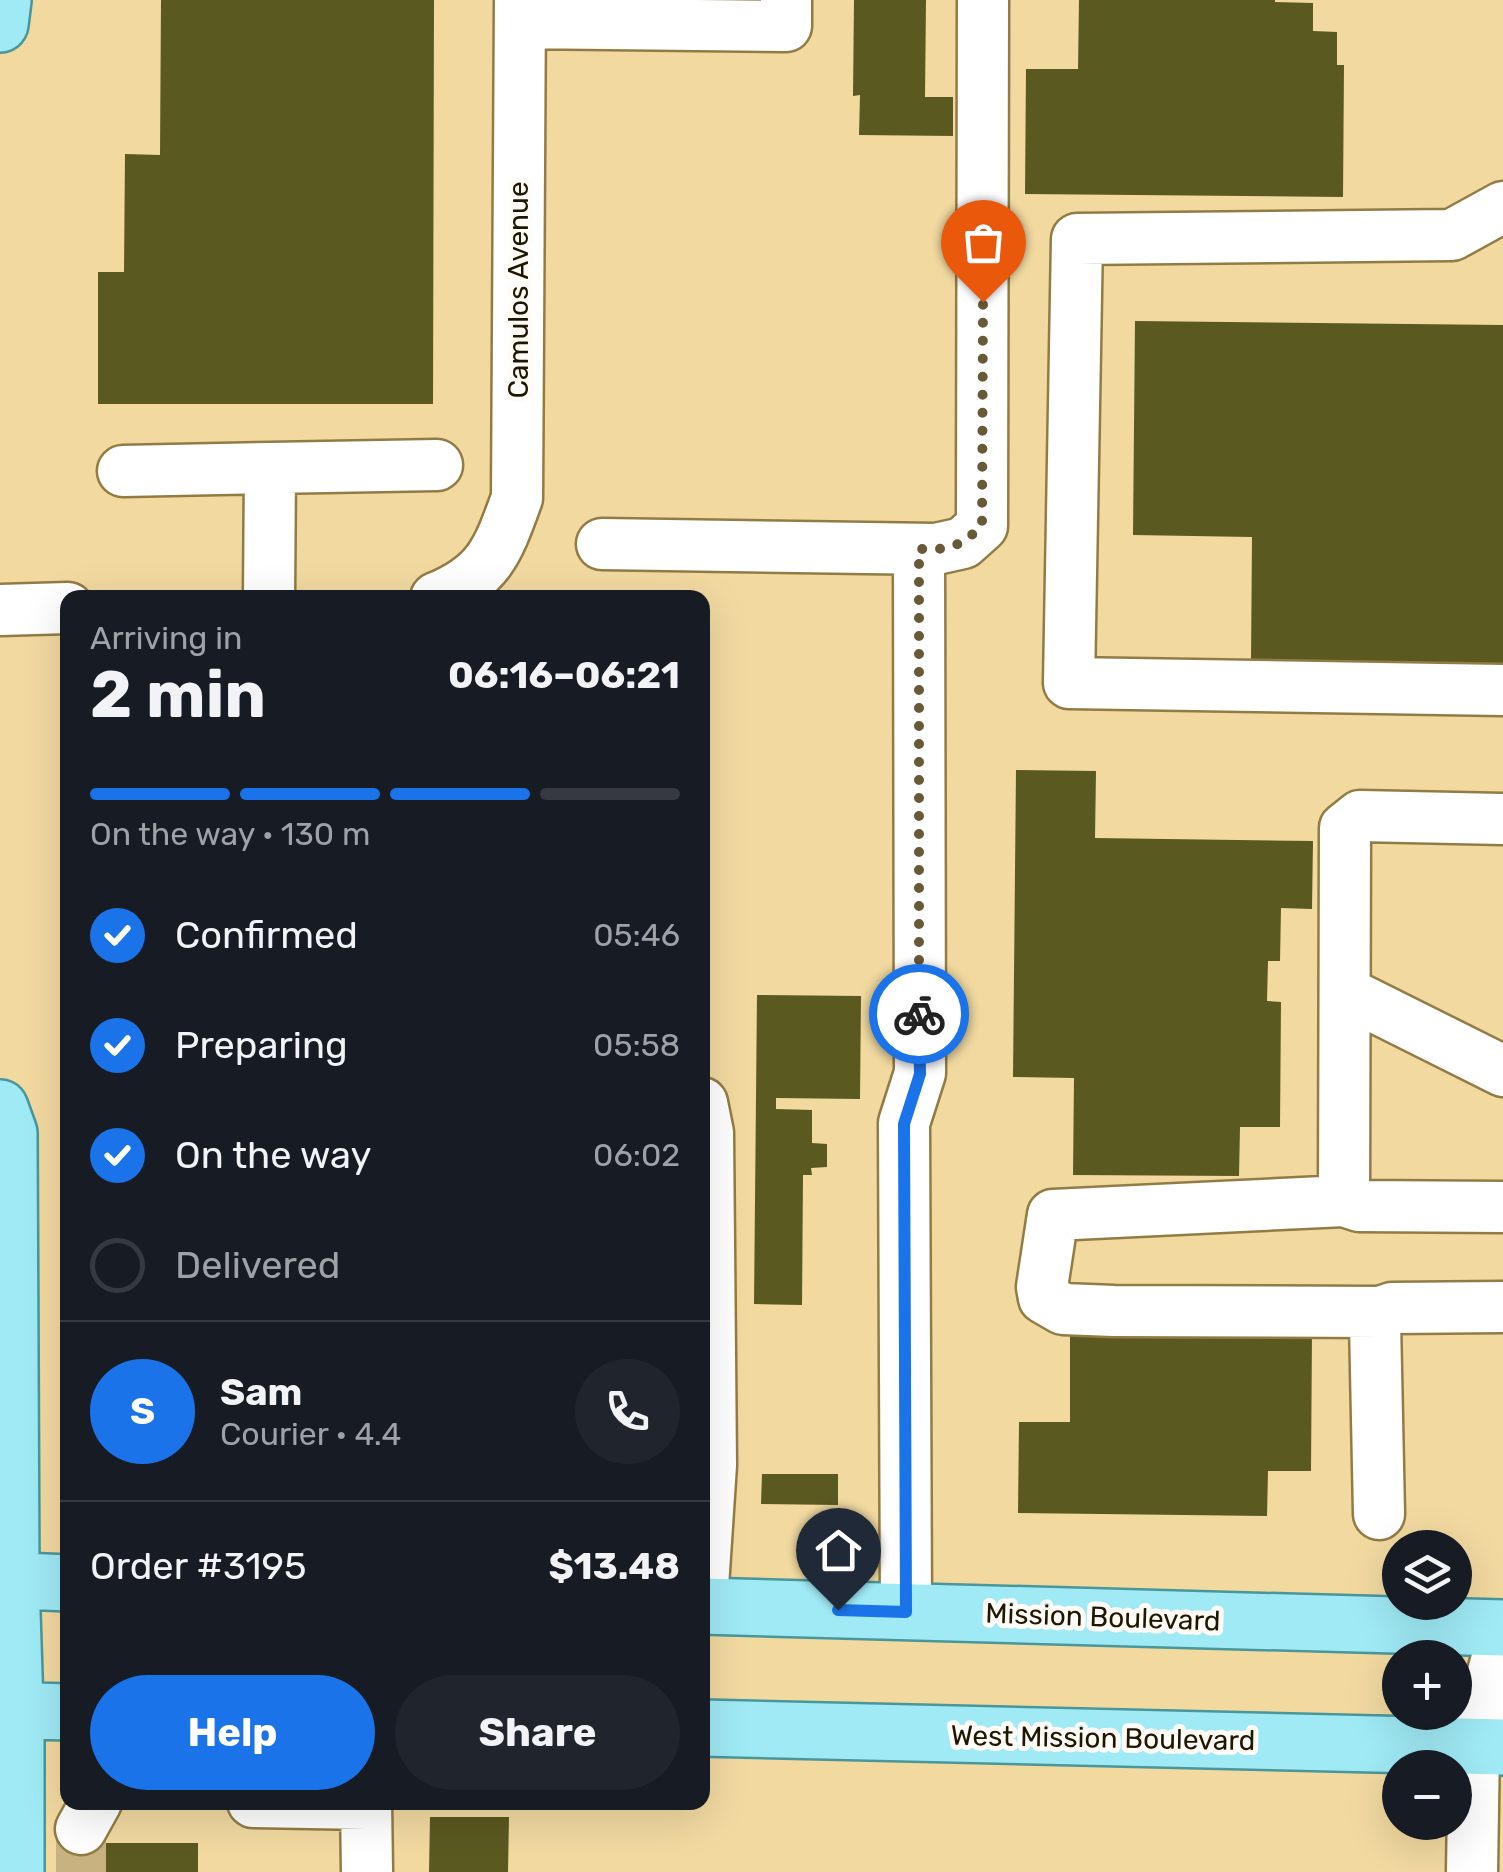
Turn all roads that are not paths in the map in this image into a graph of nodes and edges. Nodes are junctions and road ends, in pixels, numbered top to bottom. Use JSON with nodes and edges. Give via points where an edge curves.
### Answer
{"nodes":[{"id":1,"x":3,"y":0,"type":"edge"},
{"id":2,"x":786,"y":0,"type":"edge"},
{"id":3,"x":983,"y":0,"type":"edge"},
{"id":4,"x":520,"y":12,"type":"edge"},
{"id":5,"x":0,"y":24,"type":"edge"},
{"id":6,"x":1503,"y":207,"type":"edge"},
{"id":7,"x":437,"y":466,"type":"dead end"},
{"id":8,"x":270,"y":468,"type":"junction"},
{"id":9,"x":123,"y":471,"type":"dead end"},
{"id":10,"x":602,"y":544,"type":"dead end"},
{"id":11,"x":919,"y":549,"type":"junction"},
{"id":12,"x":269,"y":590,"type":"edge"},
{"id":13,"x":456,"y":590,"type":"edge"},
{"id":14,"x":60,"y":608,"type":"edge"},
{"id":15,"x":0,"y":610,"type":"edge"},
{"id":16,"x":1503,"y":690,"type":"edge"},
{"id":17,"x":1503,"y":819,"type":"edge"},
{"id":18,"x":1345,"y":992,"type":"junction"},
{"id":19,"x":1503,"y":1070,"type":"edge"},
{"id":20,"x":0,"y":1108,"type":"edge"},
{"id":21,"x":1344,"y":1201,"type":"junction"},
{"id":22,"x":1503,"y":1207,"type":"edge"},
{"id":23,"x":1503,"y":1307,"type":"edge"},
{"id":24,"x":1380,"y":1312,"type":"junction"},
{"id":25,"x":710,"y":1354,"type":"edge"},
{"id":26,"x":710,"y":1476,"type":"edge"},
{"id":27,"x":1378,"y":1514,"type":"dead end"},
{"id":28,"x":5,"y":1580,"type":"edge"},
{"id":29,"x":60,"y":1583,"type":"edge"},
{"id":30,"x":710,"y":1604,"type":"edge"},
{"id":31,"x":906,"y":1612,"type":"junction"},
{"id":32,"x":1503,"y":1631,"type":"edge"},
{"id":33,"x":28,"y":1711,"type":"edge"},
{"id":34,"x":710,"y":1728,"type":"edge"},
{"id":35,"x":1489,"y":1747,"type":"edge"},
{"id":36,"x":366,"y":1810,"type":"edge"},
{"id":37,"x":16,"y":1872,"type":"edge"},
{"id":38,"x":367,"y":1872,"type":"edge"},
{"id":39,"x":1472,"y":1872,"type":"edge"}],
"edges":[{"from":1,"to":5,"type":"main road"},
{"from":2,"to":4,"type":"street","via":[[786,26]]},
{"from":3,"to":11,"type":"street","via":[[982,526],[963,543]]},
{"from":4,"to":13,"type":"street","name":"Camulos Avenue","via":[[517,498],[482,571]]},
{"from":6,"to":16,"type":"street","via":[[1452,235],[1077,239],[1069,682]]},
{"from":7,"to":8,"type":"street"},
{"from":8,"to":9,"type":"street"},
{"from":8,"to":12,"type":"street"},
{"from":10,"to":11,"type":"street"},
{"from":11,"to":31,"type":"street","via":[[920,1074],[904,1124]]},
{"from":14,"to":15,"type":"street"},
{"from":17,"to":18,"type":"street","via":[[1360,816],[1345,828]]},
{"from":18,"to":19,"type":"street"},
{"from":18,"to":21,"type":"street"},
{"from":20,"to":28,"type":"main road","via":[[9,1133]]},
{"from":21,"to":22,"type":"street"},
{"from":21,"to":24,"type":"street","via":[[1053,1215],[1044,1298],[1063,1308],[1114,1311]]},
{"from":23,"to":24,"type":"street"},
{"from":24,"to":27,"type":"street"},
{"from":25,"to":26,"type":"street"},
{"from":28,"to":29,"type":"main road"},
{"from":28,"to":33,"type":"main road"},
{"from":30,"to":31,"type":"main road","name":"Mission Boulevard"},
{"from":31,"to":32,"type":"main road","name":"Mission Boulevard"},
{"from":32,"to":35,"type":"street"},
{"from":33,"to":37,"type":"main road"},
{"from":34,"to":35,"type":"main road","name":"West Mission Boulevard"},
{"from":35,"to":39,"type":"street"},
{"from":36,"to":38,"type":"street"}]}
